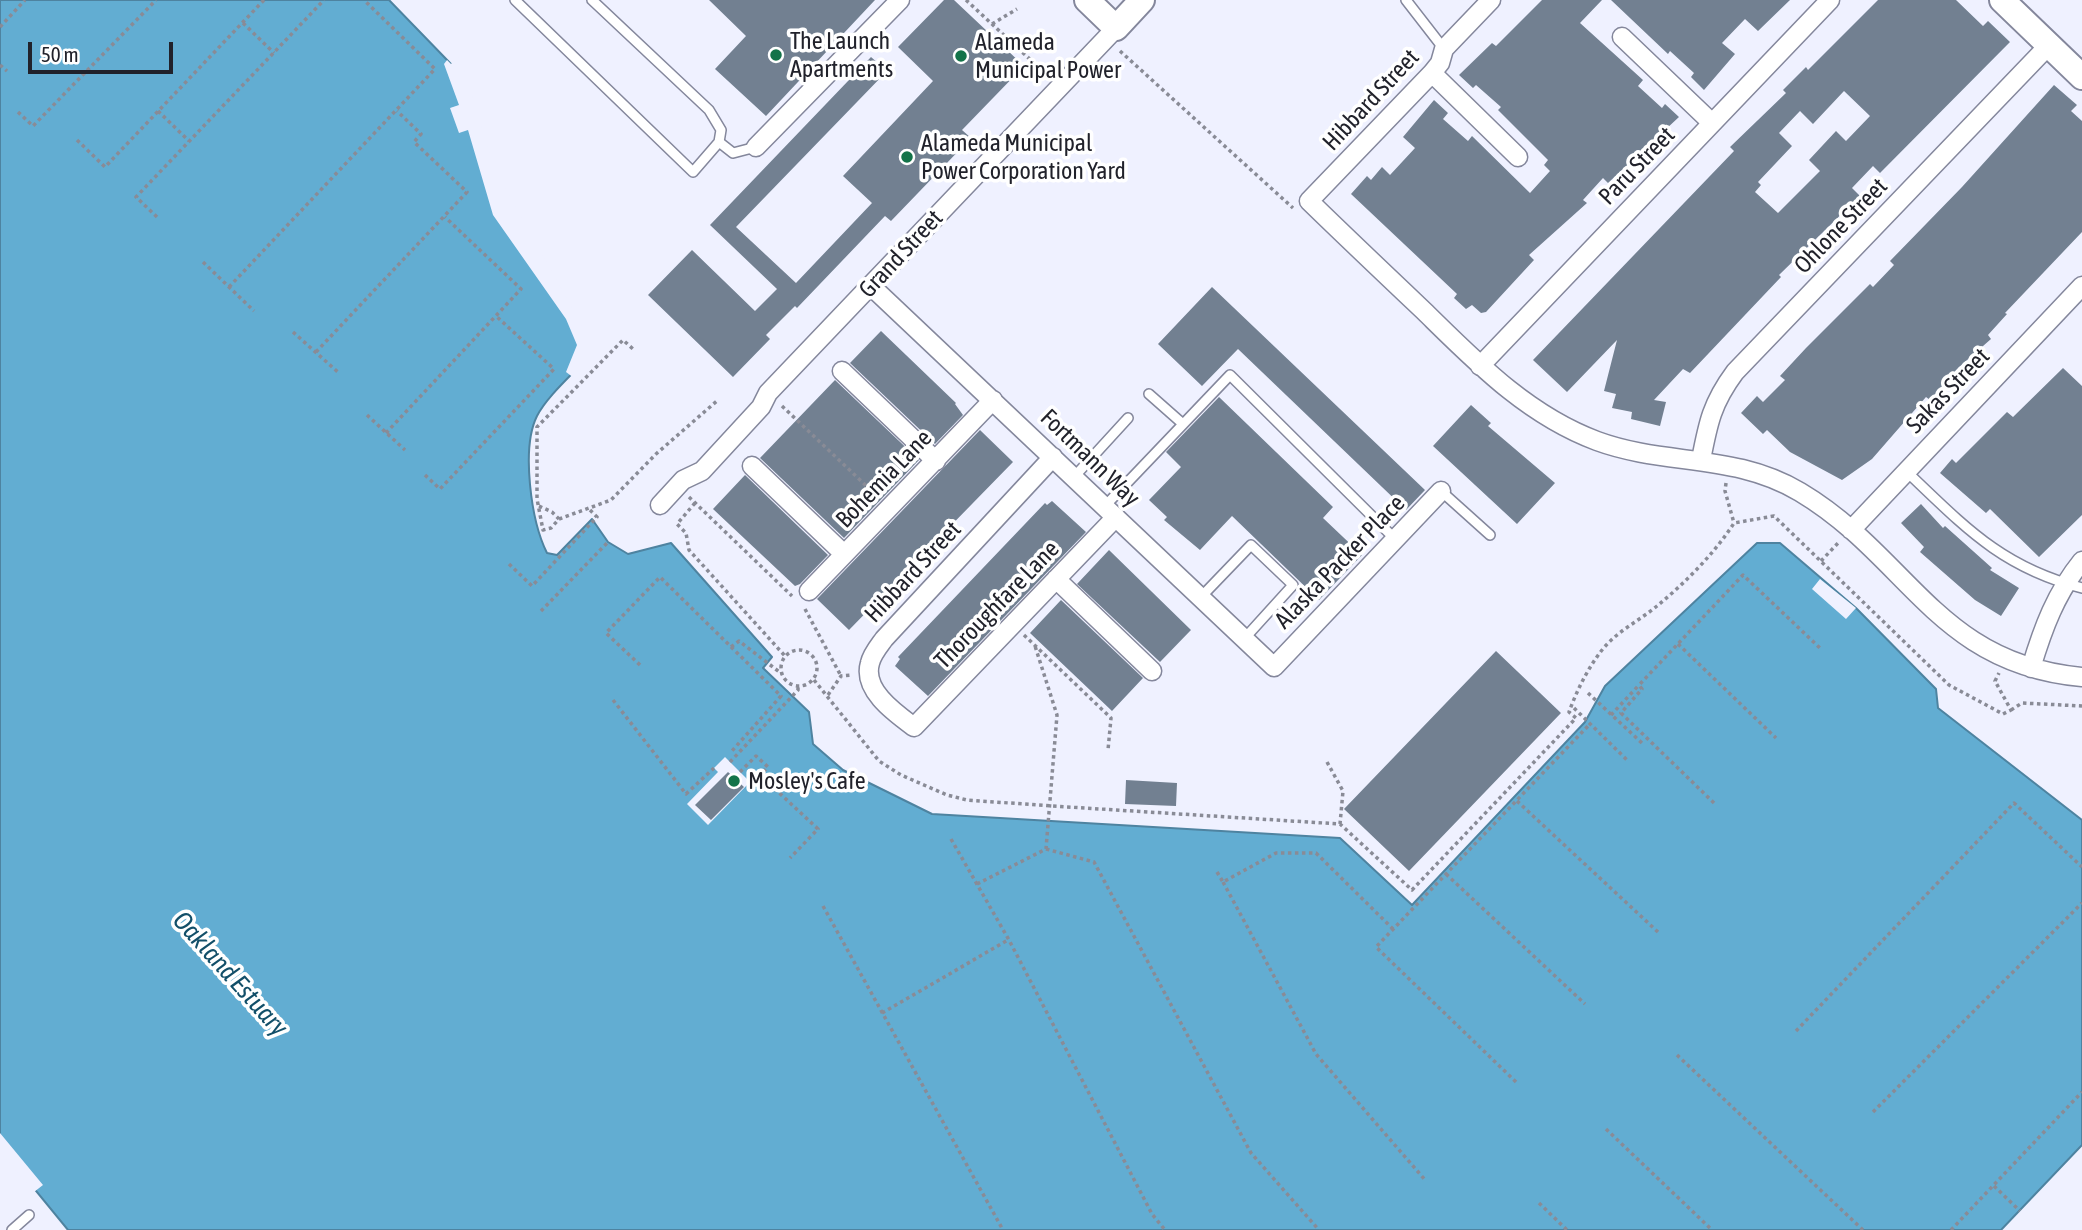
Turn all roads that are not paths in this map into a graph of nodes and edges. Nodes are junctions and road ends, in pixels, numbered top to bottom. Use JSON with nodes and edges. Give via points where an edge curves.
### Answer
{"nodes":[{"id":1,"x":515,"y":0,"type":"edge"},
{"id":2,"x":592,"y":0,"type":"edge"},
{"id":3,"x":900,"y":0,"type":"edge"},
{"id":4,"x":1087,"y":0,"type":"edge"},
{"id":5,"x":1142,"y":0,"type":"edge"},
{"id":6,"x":1406,"y":0,"type":"edge"},
{"id":7,"x":1491,"y":0,"type":"edge"},
{"id":8,"x":2002,"y":0,"type":"edge"},
{"id":9,"x":1824,"y":2,"type":"edge"},
{"id":10,"x":1116,"y":28,"type":"junction"},
{"id":11,"x":1622,"y":37,"type":"dead end"},
{"id":12,"x":2049,"y":45,"type":"junction"},
{"id":13,"x":1444,"y":49,"type":"junction"},
{"id":14,"x":1432,"y":73,"type":"junction"},
{"id":15,"x":2082,"y":77,"type":"edge"},
{"id":16,"x":1712,"y":123,"type":"junction"},
{"id":17,"x":719,"y":142,"type":"junction"},
{"id":18,"x":756,"y":147,"type":"joint"},
{"id":19,"x":1518,"y":157,"type":"dead end"},
{"id":20,"x":871,"y":286,"type":"junction"},
{"id":21,"x":2082,"y":286,"type":"edge"},
{"id":22,"x":1480,"y":366,"type":"junction"},
{"id":23,"x":842,"y":371,"type":"dead end"},
{"id":24,"x":1149,"y":394,"type":"dead end"},
{"id":25,"x":993,"y":400,"type":"junction"},
{"id":26,"x":1128,"y":418,"type":"dead end"},
{"id":27,"x":1183,"y":424,"type":"junction"},
{"id":28,"x":1053,"y":457,"type":"junction"},
{"id":29,"x":1701,"y":460,"type":"junction"},
{"id":30,"x":936,"y":461,"type":"junction"},
{"id":31,"x":752,"y":466,"type":"dead end"},
{"id":32,"x":1906,"y":471,"type":"junction"},
{"id":33,"x":1074,"y":478,"type":"junction"},
{"id":34,"x":1441,"y":491,"type":"joint"},
{"id":35,"x":660,"y":505,"type":"dead end"},
{"id":36,"x":1110,"y":511,"type":"junction"},
{"id":37,"x":1490,"y":535,"type":"dead end"},
{"id":38,"x":1846,"y":536,"type":"junction"},
{"id":39,"x":1395,"y":539,"type":"junction"},
{"id":40,"x":845,"y":554,"type":"junction"},
{"id":41,"x":2082,"y":561,"type":"edge"},
{"id":42,"x":1056,"y":579,"type":"junction"},
{"id":43,"x":2064,"y":583,"type":"junction"},
{"id":44,"x":2082,"y":588,"type":"edge"},
{"id":45,"x":809,"y":591,"type":"dead end"},
{"id":46,"x":1201,"y":597,"type":"junction"},
{"id":47,"x":1244,"y":639,"type":"junction"},
{"id":48,"x":1274,"y":667,"type":"joint"},
{"id":49,"x":2031,"y":668,"type":"junction"},
{"id":50,"x":1152,"y":671,"type":"dead end"},
{"id":51,"x":2082,"y":677,"type":"edge"},
{"id":52,"x":914,"y":727,"type":"joint"},
{"id":53,"x":29,"y":1215,"type":"dead end"},
{"id":54,"x":12,"y":1230,"type":"edge"}],
"edges":[{"from":1,"to":17,"type":"lane","via":[[693,172]]},
{"from":2,"to":17,"type":"lane","via":[[709,110],[721,130]]},
{"from":3,"to":18,"type":"street"},
{"from":4,"to":10,"type":"street"},
{"from":5,"to":10,"type":"street","name":"Grand Street"},
{"from":6,"to":13,"type":"lane"},
{"from":7,"to":13,"type":"street","name":"Hibbard Street"},
{"from":8,"to":12,"type":"street"},
{"from":9,"to":16,"type":"street","name":"Paru Street"},
{"from":10,"to":20,"type":"street","name":"Grand Street"},
{"from":11,"to":16,"type":"street"},
{"from":12,"to":15,"type":"street"},
{"from":12,"to":29,"type":"street","name":"Ohlone Street","via":[[1735,372],[1710,413]]},
{"from":13,"to":14,"type":"street","name":"Hibbard Street"},
{"from":14,"to":19,"type":"street"},
{"from":14,"to":22,"type":"street","name":"Hibbard Street","via":[[1309,201]]},
{"from":16,"to":22,"type":"street","name":"Paru Street"},
{"from":17,"to":18,"type":"lane","via":[[733,153]]},
{"from":20,"to":25,"type":"street","name":"Fortmann Way"},
{"from":20,"to":35,"type":"street","name":"Grand Street","via":[[768,393],[761,407],[702,471]]},
{"from":21,"to":32,"type":"street","name":"Sakas Street"},
{"from":22,"to":29,"type":"street","via":[[1520,400],[1593,439],[1620,449]]},
{"from":23,"to":30,"type":"street"},
{"from":24,"to":27,"type":"lane"},
{"from":25,"to":28,"type":"street","name":"Fortmann Way"},
{"from":25,"to":30,"type":"street","name":"Bohemia Lane"},
{"from":26,"to":33,"type":"lane"},
{"from":27,"to":36,"type":"lane"},
{"from":27,"to":39,"type":"lane","via":[[1230,375]]},
{"from":28,"to":33,"type":"street","name":"Fortmann Way"},
{"from":28,"to":52,"type":"street","name":"Hibbard Street","via":[[884,639],[870,661],[868,675],[877,693]]},
{"from":29,"to":38,"type":"street","via":[[1770,476],[1808,498]]},
{"from":30,"to":40,"type":"street","name":"Bohemia Lane"},
{"from":31,"to":40,"type":"street"},
{"from":32,"to":38,"type":"street","name":"Sakas Street"},
{"from":32,"to":43,"type":"lane","via":[[1971,533],[2014,564]]},
{"from":33,"to":36,"type":"street","name":"Fortmann Way"},
{"from":34,"to":37,"type":"lane"},
{"from":34,"to":39,"type":"street","name":"Alaska Packer Place"},
{"from":36,"to":42,"type":"street","name":"Thoroughfare Lane"},
{"from":36,"to":46,"type":"street","name":"Fortmann Way"},
{"from":38,"to":49,"type":"street","via":[[1969,641]]},
{"from":39,"to":48,"type":"street","name":"Alaska Packer Place"},
{"from":40,"to":45,"type":"street","name":"Bohemia Lane"},
{"from":41,"to":43,"type":"street"},
{"from":42,"to":50,"type":"street"},
{"from":42,"to":52,"type":"street","name":"Thoroughfare Lane"},
{"from":43,"to":44,"type":"lane"},
{"from":43,"to":49,"type":"street"},
{"from":46,"to":47,"type":"street","name":"Fortmann Way"},
{"from":46,"to":47,"type":"lane","via":[[1251,545],[1293,585]]},
{"from":47,"to":48,"type":"street","name":"Fortmann Way"},
{"from":49,"to":51,"type":"street"},
{"from":53,"to":54,"type":"lane"}]}
